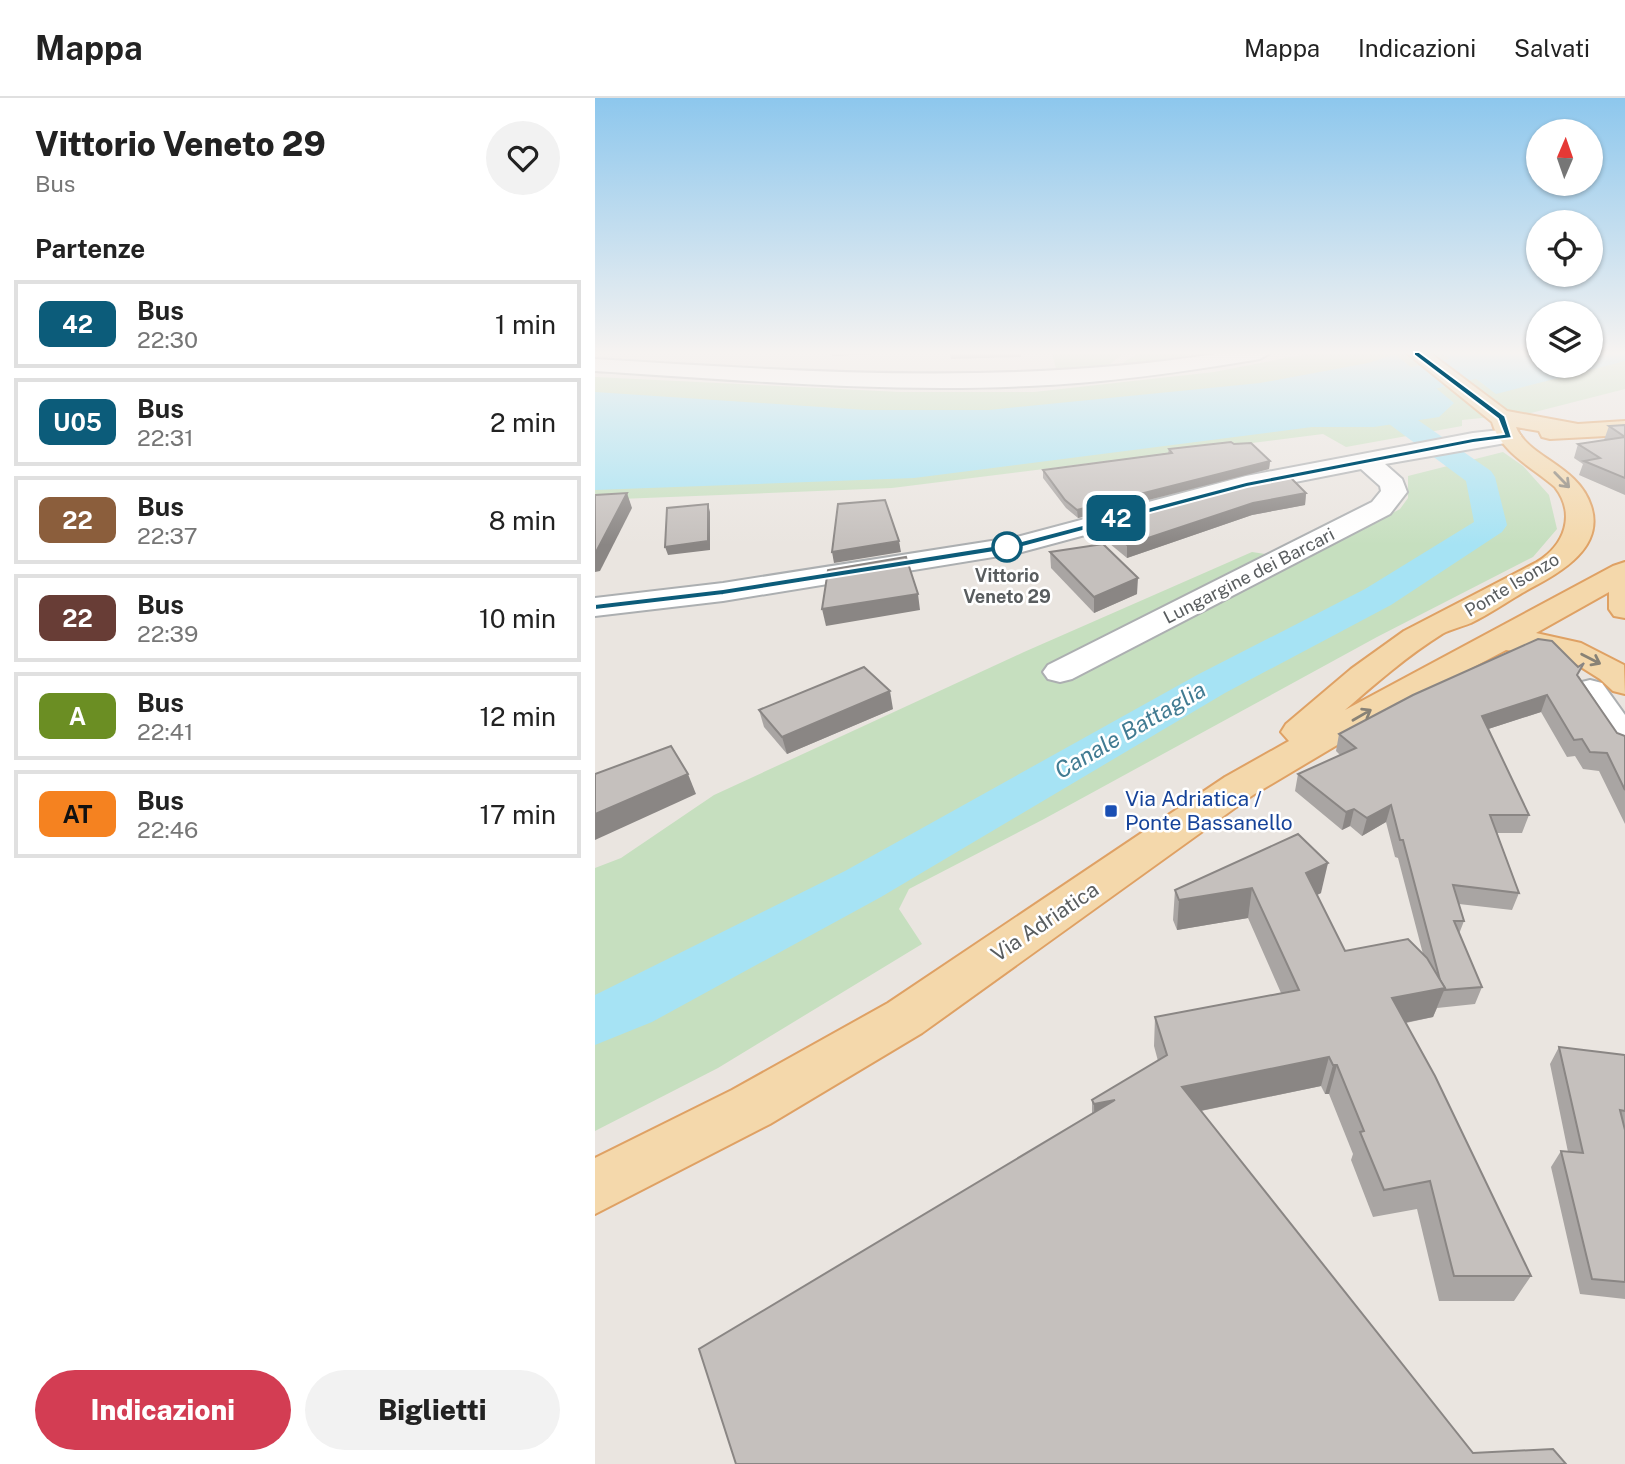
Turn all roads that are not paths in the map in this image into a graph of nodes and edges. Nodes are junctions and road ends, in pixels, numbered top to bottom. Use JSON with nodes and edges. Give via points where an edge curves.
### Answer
{"nodes":[{"id":1,"x":1495,"y":417,"type":"edge"},
{"id":2,"x":1500,"y":421,"type":"junction"},
{"id":3,"x":1625,"y":428,"type":"edge"},
{"id":4,"x":1376,"y":459,"type":"junction"},
{"id":5,"x":1072,"y":532,"type":"junction"},
{"id":6,"x":1624,"y":571,"type":"edge"},
{"id":7,"x":595,"y":591,"type":"edge"},
{"id":8,"x":595,"y":607,"type":"edge"},
{"id":9,"x":1625,"y":609,"type":"edge"},
{"id":10,"x":1460,"y":616,"type":"junction"},
{"id":11,"x":1495,"y":643,"type":"junction"},
{"id":12,"x":1060,"y":672,"type":"dead end"},
{"id":13,"x":1625,"y":684,"type":"edge"},
{"id":14,"x":1590,"y":690,"type":"edge"},
{"id":15,"x":1625,"y":741,"type":"edge"},
{"id":16,"x":1239,"y":786,"type":"junction"},
{"id":17,"x":595,"y":1187,"type":"edge"}],
"edges":[{"from":1,"to":2,"type":"main road","name":"Ponte Isonzo"},
{"from":2,"to":3,"type":"main road","via":[[1576,430]]},
{"from":2,"to":4,"type":"street","via":[[1473,440]]},
{"from":2,"to":10,"type":"main road","name":"Ponte Isonzo","one_way":true,"via":[[1519,447],[1556,473],[1572,491],[1580,509],[1580,529],[1572,546],[1555,563]]},
{"from":4,"to":5,"type":"street","via":[[1246,484]]},
{"from":4,"to":12,"type":"street","name":"Lungargine dei Barcari","via":[[1394,492],[1381,508]]},
{"from":5,"to":7,"type":"street","via":[[1028,531],[692,582]]},
{"from":5,"to":8,"type":"street","via":[[906,565]]},
{"from":6,"to":9,"type":"main road"},
{"from":6,"to":11,"type":"main road","name":"Via Adriatica"},
{"from":10,"to":11,"type":"main road","via":[[1448,634],[1450,640],[1467,646]]},
{"from":10,"to":16,"type":"main road","name":"Ponte Isonzo","via":[[1435,625],[1329,704]]},
{"from":11,"to":13,"type":"main road","one_way":true,"via":[[1544,643],[1568,649],[1599,663]]},
{"from":16,"to":11,"type":"main road","name":"Via Adriatica","one_way":true},
{"from":14,"to":15,"type":"street"},
{"from":16,"to":17,"type":"main road","name":"Via Adriatica","via":[[905,1018],[751,1107]]}]}
